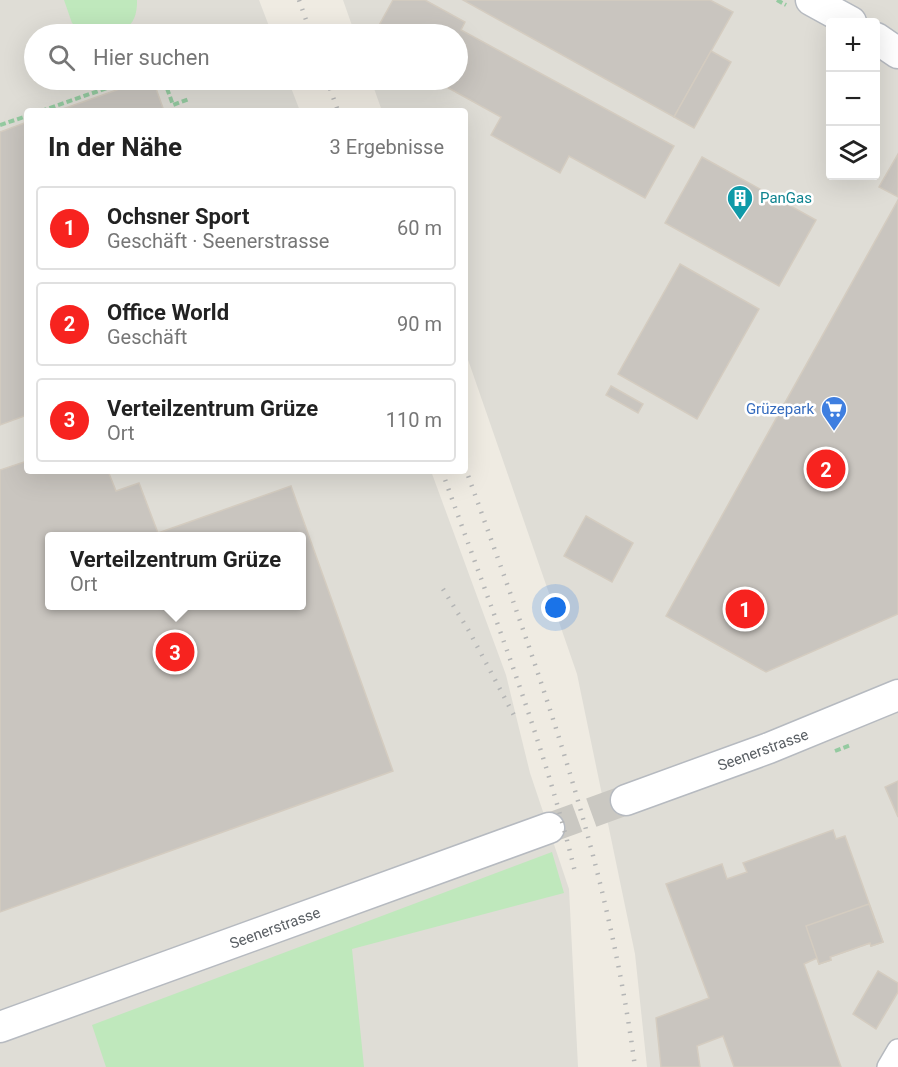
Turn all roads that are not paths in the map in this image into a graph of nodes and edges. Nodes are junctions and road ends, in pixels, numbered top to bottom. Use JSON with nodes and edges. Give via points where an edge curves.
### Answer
{"nodes":[{"id":1,"x":811,"y":0,"type":"edge"},
{"id":2,"x":844,"y":18,"type":"edge"},
{"id":3,"x":880,"y":41,"type":"edge"},
{"id":4,"x":898,"y":53,"type":"edge"},
{"id":5,"x":898,"y":695,"type":"edge"},
{"id":6,"x":626,"y":800,"type":"tunnel mouth"},
{"id":7,"x":549,"y":828,"type":"tunnel mouth"},
{"id":8,"x":0,"y":1027,"type":"edge"},
{"id":9,"x":898,"y":1050,"type":"edge"},
{"id":10,"x":888,"y":1067,"type":"edge"}],
"edges":[{"from":1,"to":2,"type":"main road"},
{"from":3,"to":4,"type":"main road"},
{"from":5,"to":6,"type":"main road","name":"Seenerstrasse"},
{"from":7,"to":8,"type":"main road","name":"Seenerstrasse"},
{"from":9,"to":10,"type":"street"}]}
